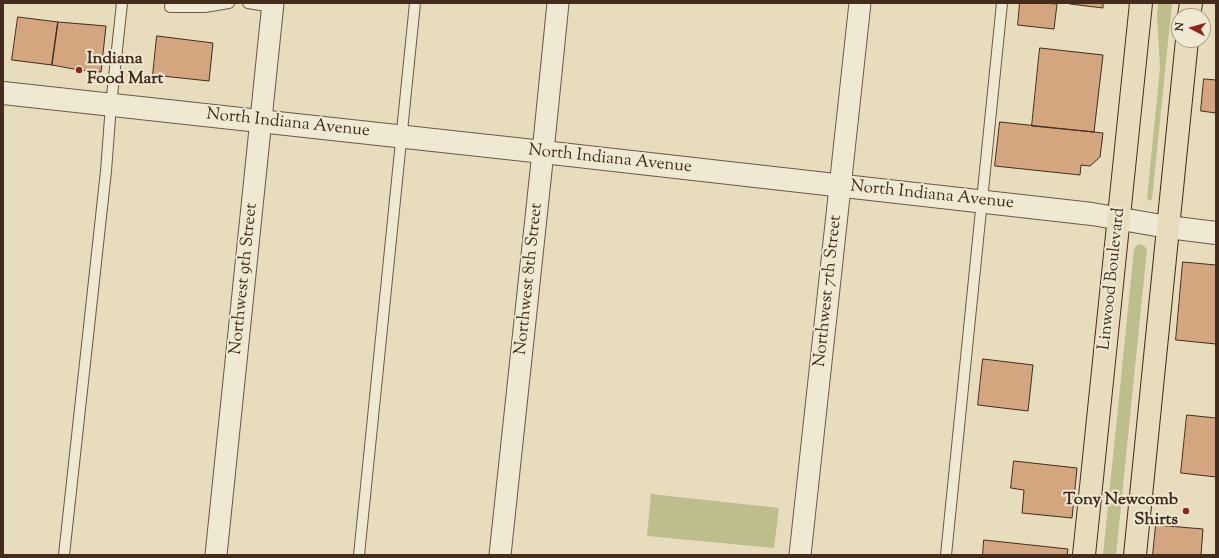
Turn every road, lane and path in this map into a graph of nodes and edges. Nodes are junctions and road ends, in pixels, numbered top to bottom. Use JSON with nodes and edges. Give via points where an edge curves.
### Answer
{"nodes":[{"id":1,"x":122,"y":3,"type":"edge"},
{"id":2,"x":229,"y":3,"type":"edge"},
{"id":3,"x":248,"y":3,"type":"edge"},
{"id":4,"x":415,"y":3,"type":"edge"},
{"id":5,"x":558,"y":3,"type":"edge"},
{"id":6,"x":860,"y":3,"type":"edge"},
{"id":7,"x":1002,"y":3,"type":"edge"},
{"id":8,"x":1141,"y":3,"type":"edge"},
{"id":9,"x":273,"y":5,"type":"edge"},
{"id":10,"x":170,"y":7,"type":"dead end"},
{"id":11,"x":1186,"y":48,"type":"edge"},
{"id":12,"x":3,"y":93,"type":"edge"},
{"id":13,"x":111,"y":105,"type":"junction"},
{"id":14,"x":261,"y":121,"type":"junction"},
{"id":15,"x":402,"y":137,"type":"junction"},
{"id":16,"x":543,"y":152,"type":"junction"},
{"id":17,"x":840,"y":186,"type":"junction"},
{"id":18,"x":982,"y":202,"type":"junction"},
{"id":19,"x":1119,"y":219,"type":"junction"},
{"id":20,"x":1168,"y":227,"type":"junction"},
{"id":21,"x":1216,"y":233,"type":"edge"},
{"id":22,"x":64,"y":555,"type":"edge"},
{"id":23,"x":216,"y":555,"type":"edge"},
{"id":24,"x":359,"y":555,"type":"edge"},
{"id":25,"x":500,"y":555,"type":"edge"},
{"id":26,"x":800,"y":555,"type":"edge"},
{"id":27,"x":946,"y":555,"type":"edge"},
{"id":28,"x":1084,"y":555,"type":"edge"},
{"id":29,"x":1135,"y":555,"type":"edge"}],
"edges":[{"from":1,"to":13,"type":"lane"},
{"from":2,"to":10,"type":"lane","via":[[205,7]]},
{"from":3,"to":9,"type":"lane"},
{"from":4,"to":15,"type":"lane"},
{"from":5,"to":16,"type":"street","name":"Northwest 8th Street"},
{"from":6,"to":17,"type":"street","name":"Northwest 7th Street"},
{"from":7,"to":18,"type":"lane"},
{"from":8,"to":19,"type":"main road","name":"Linwood Boulevard"},
{"from":9,"to":14,"type":"street","name":"Northwest 9th Street"},
{"from":11,"to":20,"type":"main road"},
{"from":12,"to":13,"type":"street","name":"North Indiana Avenue"},
{"from":13,"to":14,"type":"street","name":"North Indiana Avenue"},
{"from":13,"to":22,"type":"lane"},
{"from":14,"to":15,"type":"street","name":"North Indiana Avenue"},
{"from":14,"to":23,"type":"street","name":"Northwest 9th Street"},
{"from":15,"to":16,"type":"street","name":"North Indiana Avenue"},
{"from":15,"to":24,"type":"lane"},
{"from":16,"to":17,"type":"street","name":"North Indiana Avenue"},
{"from":16,"to":25,"type":"street","name":"Northwest 8th Street"},
{"from":17,"to":18,"type":"street","name":"North Indiana Avenue"},
{"from":17,"to":26,"type":"street","name":"Northwest 7th Street"},
{"from":18,"to":19,"type":"street","name":"North Indiana Avenue"},
{"from":18,"to":27,"type":"lane"},
{"from":19,"to":20,"type":"street","name":"North Indiana Avenue"},
{"from":19,"to":28,"type":"main road","name":"Linwood Boulevard"},
{"from":20,"to":21,"type":"street","name":"North Indiana Avenue"},
{"from":20,"to":29,"type":"main road"}]}
